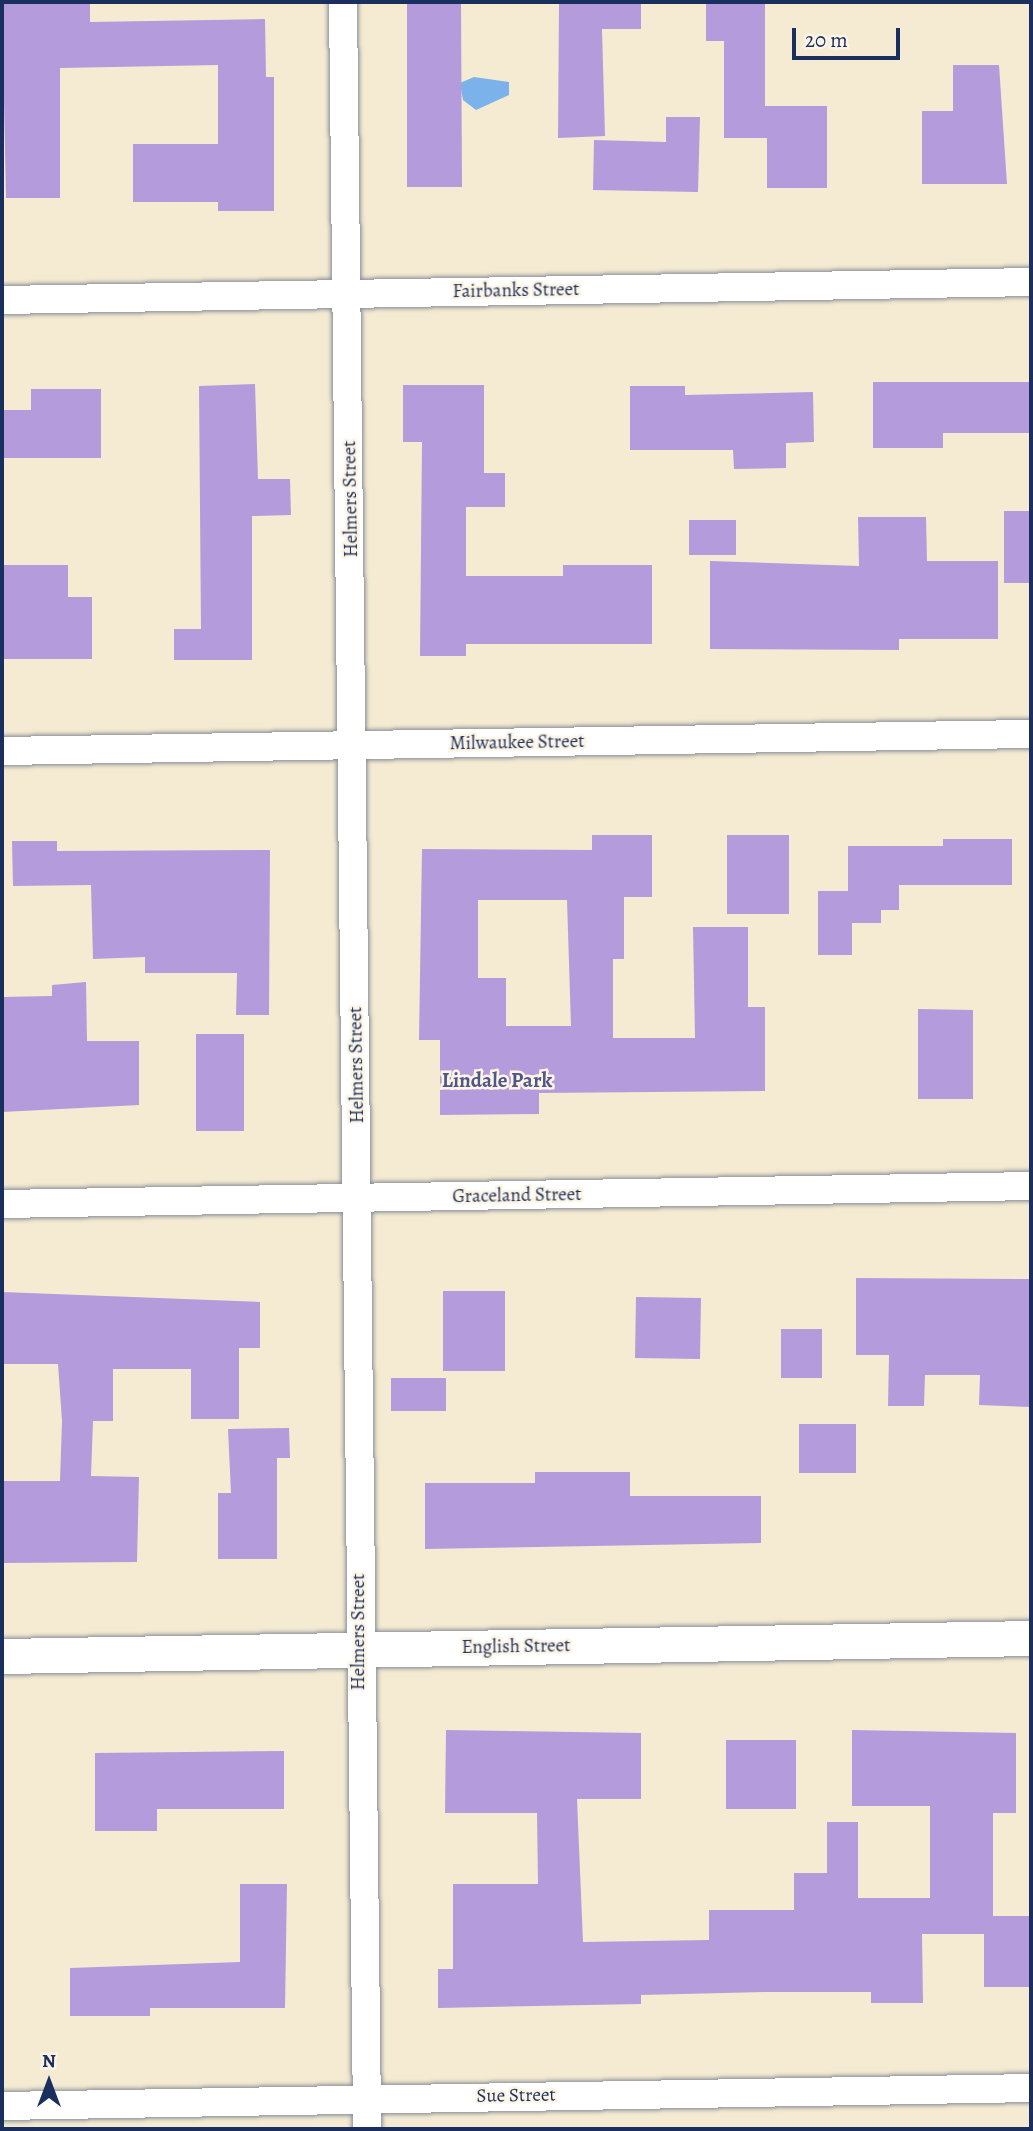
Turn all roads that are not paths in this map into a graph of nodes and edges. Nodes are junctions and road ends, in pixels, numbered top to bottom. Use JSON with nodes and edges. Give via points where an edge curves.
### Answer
{"nodes":[{"id":1,"x":343,"y":2,"type":"edge"},
{"id":2,"x":1031,"y":282,"type":"edge"},
{"id":3,"x":349,"y":293,"type":"junction"},
{"id":4,"x":2,"y":300,"type":"edge"},
{"id":5,"x":1031,"y":734,"type":"edge"},
{"id":6,"x":353,"y":746,"type":"junction"},
{"id":7,"x":2,"y":751,"type":"edge"},
{"id":8,"x":1031,"y":1186,"type":"edge"},
{"id":9,"x":358,"y":1198,"type":"junction"},
{"id":10,"x":2,"y":1204,"type":"edge"},
{"id":11,"x":1031,"y":1638,"type":"edge"},
{"id":12,"x":359,"y":1650,"type":"junction"},
{"id":13,"x":2,"y":1656,"type":"edge"},
{"id":14,"x":1031,"y":2088,"type":"edge"},
{"id":15,"x":366,"y":2099,"type":"junction"},
{"id":16,"x":2,"y":2106,"type":"edge"},
{"id":17,"x":367,"y":2129,"type":"edge"}],
"edges":[{"from":1,"to":3,"type":"street","name":"Helmers Street"},
{"from":2,"to":3,"type":"street","name":"Fairbanks Street"},
{"from":3,"to":4,"type":"street","name":"Fairbanks Street"},
{"from":3,"to":6,"type":"street","name":"Helmers Street"},
{"from":5,"to":6,"type":"street","name":"Milwaukee Street"},
{"from":6,"to":7,"type":"street","name":"Milwaukee Street"},
{"from":6,"to":9,"type":"street","name":"Helmers Street"},
{"from":8,"to":9,"type":"street","name":"Graceland Street"},
{"from":9,"to":10,"type":"street","name":"Graceland Street"},
{"from":9,"to":12,"type":"street","name":"Helmers Street"},
{"from":11,"to":12,"type":"street","name":"English Street"},
{"from":12,"to":13,"type":"street","name":"English Street"},
{"from":12,"to":15,"type":"street","name":"Helmers Street"},
{"from":14,"to":15,"type":"street","name":"Sue Street"},
{"from":15,"to":16,"type":"street","name":"Sue Street"},
{"from":15,"to":17,"type":"street","name":"Helmers Street"}]}
